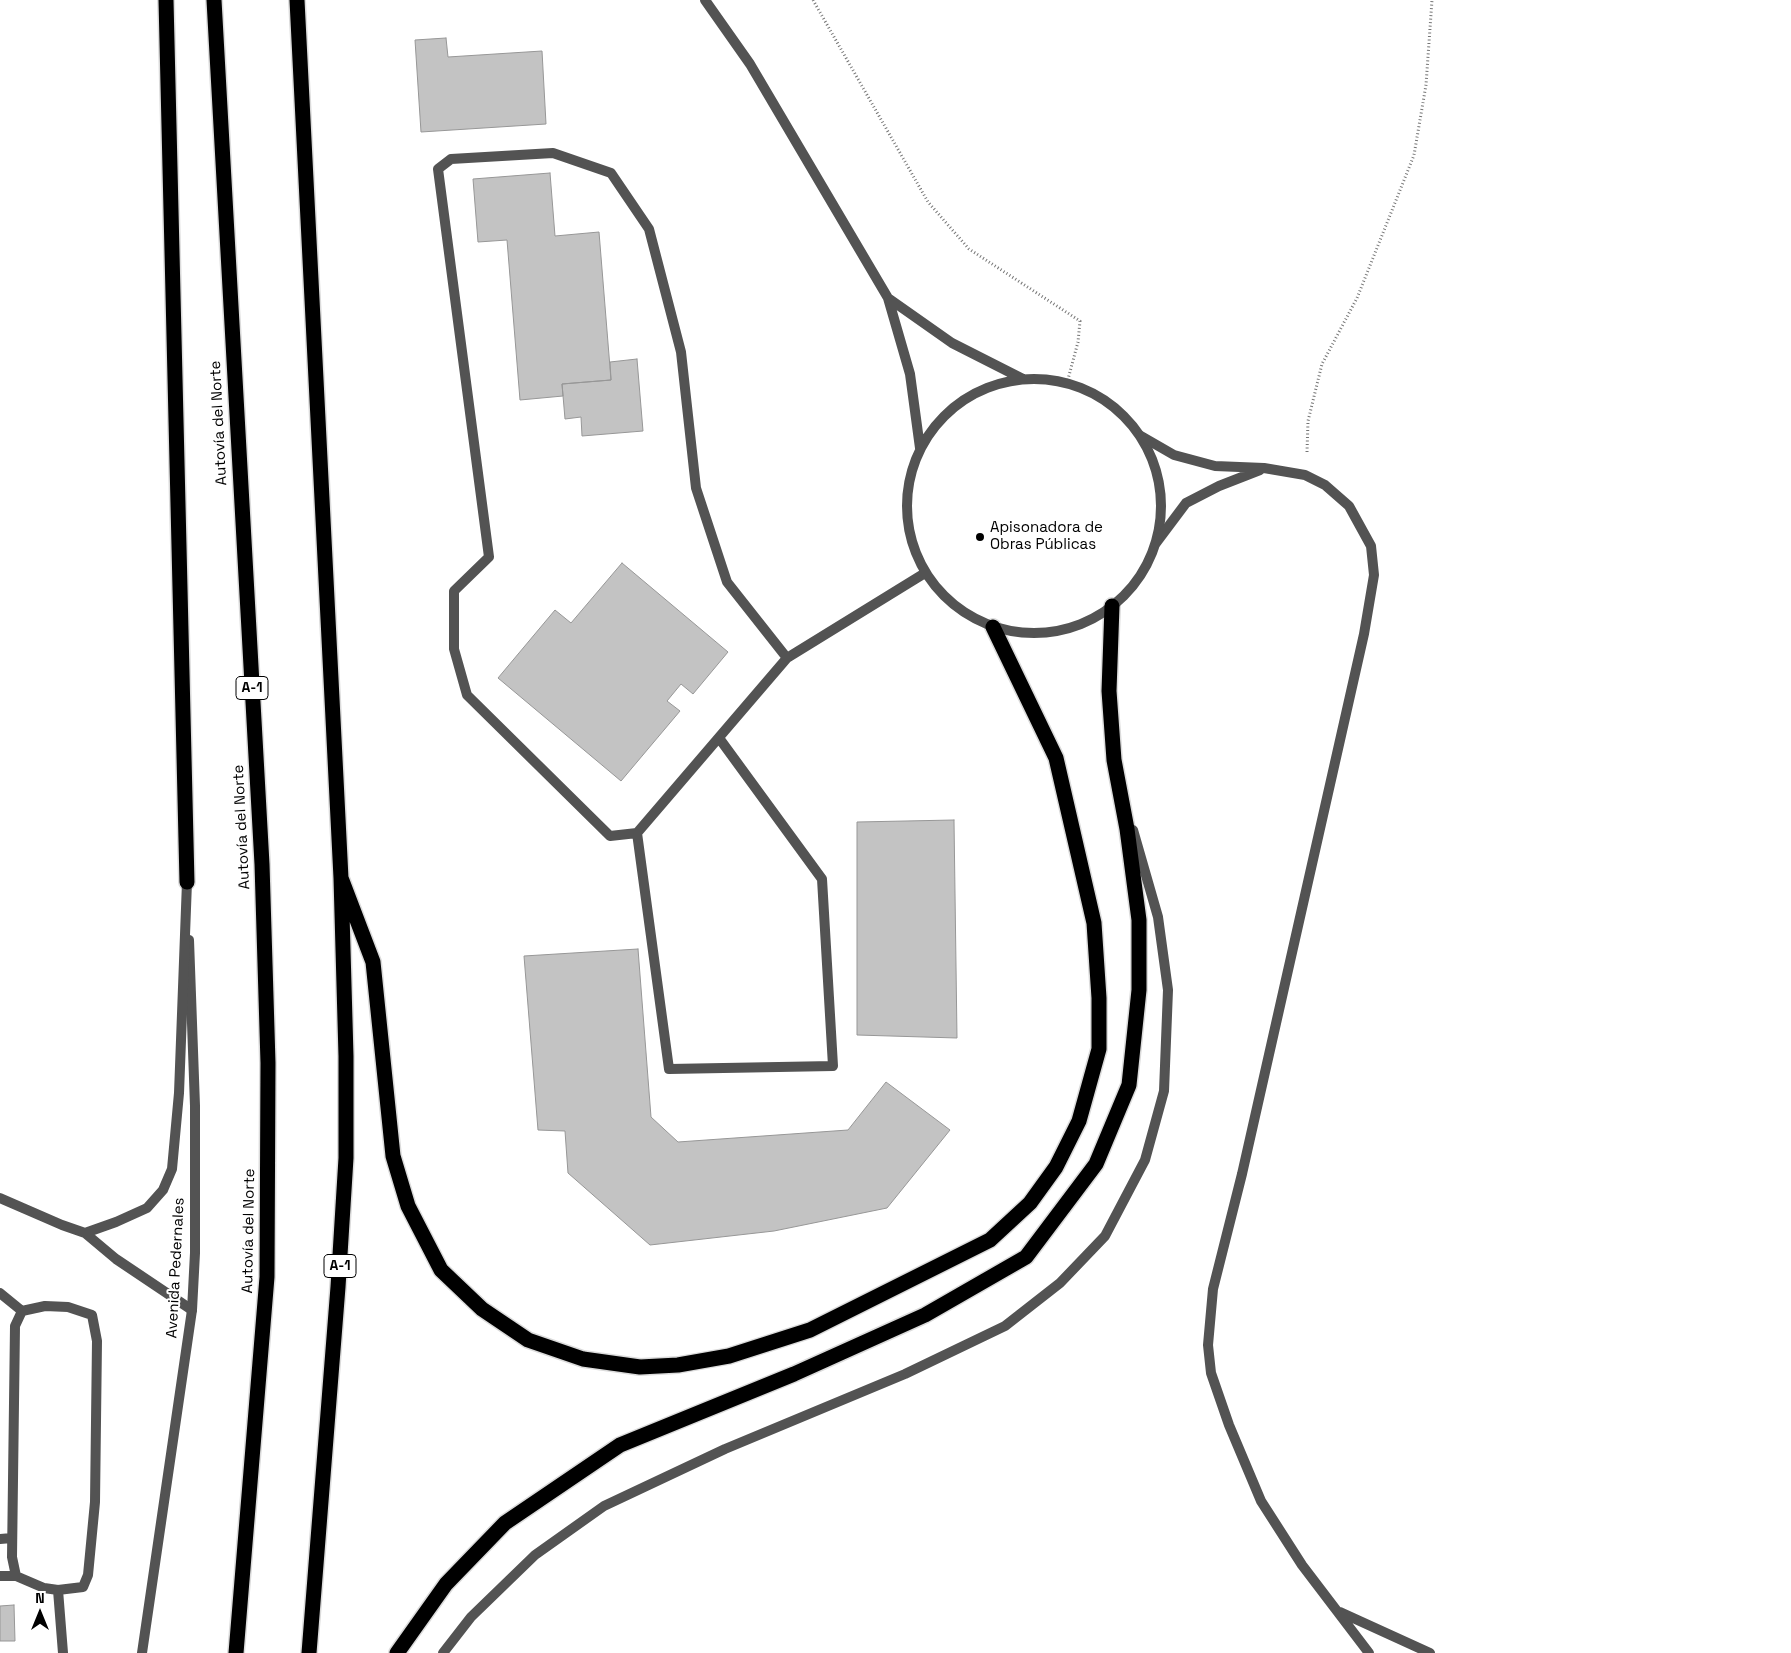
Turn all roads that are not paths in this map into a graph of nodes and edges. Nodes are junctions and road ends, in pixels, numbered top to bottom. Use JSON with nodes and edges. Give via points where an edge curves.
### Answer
{"nodes":[{"id":1,"x":166,"y":0,"type":"edge"},
{"id":2,"x":214,"y":0,"type":"edge"},
{"id":3,"x":297,"y":0,"type":"edge"},
{"id":4,"x":705,"y":0,"type":"edge"},
{"id":5,"x":888,"y":298,"type":"junction"},
{"id":6,"x":1023,"y":379,"type":"junction"},
{"id":7,"x":1141,"y":436,"type":"junction"},
{"id":8,"x":920,"y":448,"type":"junction"},
{"id":9,"x":1264,"y":468,"type":"junction"},
{"id":10,"x":1156,"y":543,"type":"junction"},
{"id":11,"x":925,"y":573,"type":"junction"},
{"id":12,"x":1112,"y":606,"type":"junction"},
{"id":13,"x":993,"y":627,"type":"junction"},
{"id":14,"x":787,"y":658,"type":"junction"},
{"id":15,"x":719,"y":738,"type":"junction"},
{"id":16,"x":1117,"y":775,"type":"junction"},
{"id":17,"x":638,"y":833,"type":"junction"},
{"id":18,"x":341,"y":878,"type":"junction"},
{"id":19,"x":187,"y":882,"type":"junction"},
{"id":20,"x":0,"y":1198,"type":"edge"},
{"id":21,"x":86,"y":1233,"type":"junction"},
{"id":22,"x":0,"y":1293,"type":"edge"},
{"id":23,"x":192,"y":1310,"type":"junction"},
{"id":24,"x":22,"y":1311,"type":"junction"},
{"id":25,"x":12,"y":1538,"type":"junction"},
{"id":26,"x":0,"y":1539,"type":"edge"},
{"id":27,"x":0,"y":1576,"type":"edge"},
{"id":28,"x":16,"y":1576,"type":"junction"},
{"id":29,"x":58,"y":1590,"type":"junction"},
{"id":30,"x":1337,"y":1610,"type":"junction"},
{"id":31,"x":63,"y":1653,"type":"edge"},
{"id":32,"x":142,"y":1653,"type":"edge"},
{"id":33,"x":236,"y":1653,"type":"edge"},
{"id":34,"x":309,"y":1653,"type":"edge"},
{"id":35,"x":397,"y":1653,"type":"edge"},
{"id":36,"x":444,"y":1653,"type":"edge"},
{"id":37,"x":1369,"y":1653,"type":"edge"},
{"id":38,"x":1430,"y":1653,"type":"edge"}],
"edges":[{"from":1,"to":19,"type":"highway"},
{"from":2,"to":33,"type":"highway","name":"Autovía del Norte","number":"A-1","via":[[262,864],[268,1063],[267,1276]]},
{"from":3,"to":18,"type":"highway","number":"A-1"},
{"from":4,"to":5,"type":"street","via":[[750,64]]},
{"from":5,"to":6,"type":"street","via":[[952,343]]},
{"from":5,"to":8,"type":"street","via":[[910,374]]},
{"from":6,"to":7,"type":"street","via":[[1067,383],[1096,395],[1120,412]]},
{"from":6,"to":8,"type":"street","via":[[991,386],[963,400],[938,421]]},
{"from":7,"to":9,"type":"street","via":[[1174,455],[1207,464]]},
{"from":7,"to":10,"type":"street","via":[[1156,470],[1162,506]]},
{"from":8,"to":11,"type":"street","via":[[907,489],[909,533]]},
{"from":9,"to":10,"type":"street","via":[[1186,503]]},
{"from":9,"to":30,"type":"street","via":[[1306,475],[1325,485],[1348,506],[1371,546],[1374,575],[1364,634],[1213,1289],[1208,1345],[1211,1373],[1261,1501],[1302,1565]]},
{"from":10,"to":12,"type":"street","via":[[1146,567]]},
{"from":11,"to":13,"type":"street","via":[[954,606]]},
{"from":11,"to":14,"type":"street"},
{"from":12,"to":13,"type":"street","via":[[1076,626],[1051,631],[1034,633]]},
{"from":12,"to":16,"type":"highway","via":[[1109,692]]},
{"from":13,"to":18,"type":"highway","via":[[1027,693],[1058,767],[1094,923],[1099,1049],[1079,1121],[1056,1167],[1030,1203],[990,1240],[810,1330],[729,1356],[678,1365],[640,1367],[583,1359],[528,1340],[482,1309],[441,1270],[408,1206],[393,1156],[372,962]]},
{"from":14,"to":15,"type":"street"},
{"from":14,"to":17,"type":"street","via":[[727,582],[696,488],[680,352],[649,229],[611,173],[553,153],[451,159],[438,169],[489,557],[454,592],[454,649],[464,686],[467,695],[610,836]]},
{"from":15,"to":17,"type":"street"},
{"from":15,"to":17,"type":"street","via":[[822,879],[834,1066],[669,1069]]},
{"from":16,"to":35,"type":"highway","via":[[1139,920],[1139,990],[1129,1085],[1096,1164],[1026,1257],[925,1315],[794,1374],[620,1444],[505,1523],[446,1584]]},
{"from":16,"to":36,"type":"street","via":[[1158,917],[1168,990],[1164,1091],[1145,1160],[1105,1236],[1060,1283],[1005,1326],[905,1374],[725,1450],[604,1506],[535,1555],[471,1617]]},
{"from":18,"to":34,"type":"highway","number":"A-1","via":[[346,1158],[333,1378]]},
{"from":19,"to":21,"type":"street","via":[[172,1169],[163,1190],[146,1208]]},
{"from":19,"to":23,"type":"street","name":"Avenida Pedernales","via":[[195,1106]]},
{"from":20,"to":21,"type":"street"},
{"from":21,"to":23,"type":"street","via":[[116,1259]]},
{"from":22,"to":24,"type":"street"},
{"from":23,"to":32,"type":"street","name":"Avenida Pedernales"},
{"from":24,"to":25,"type":"street","via":[[14,1326]]},
{"from":24,"to":29,"type":"street","via":[[45,1306],[92,1315],[97,1341],[95,1502],[88,1575],[83,1586]]},
{"from":25,"to":26,"type":"street"},
{"from":25,"to":28,"type":"street"},
{"from":27,"to":28,"type":"street"},
{"from":28,"to":29,"type":"street","via":[[44,1588]]},
{"from":29,"to":31,"type":"street"},
{"from":30,"to":37,"type":"street"},
{"from":30,"to":38,"type":"street"}]}
